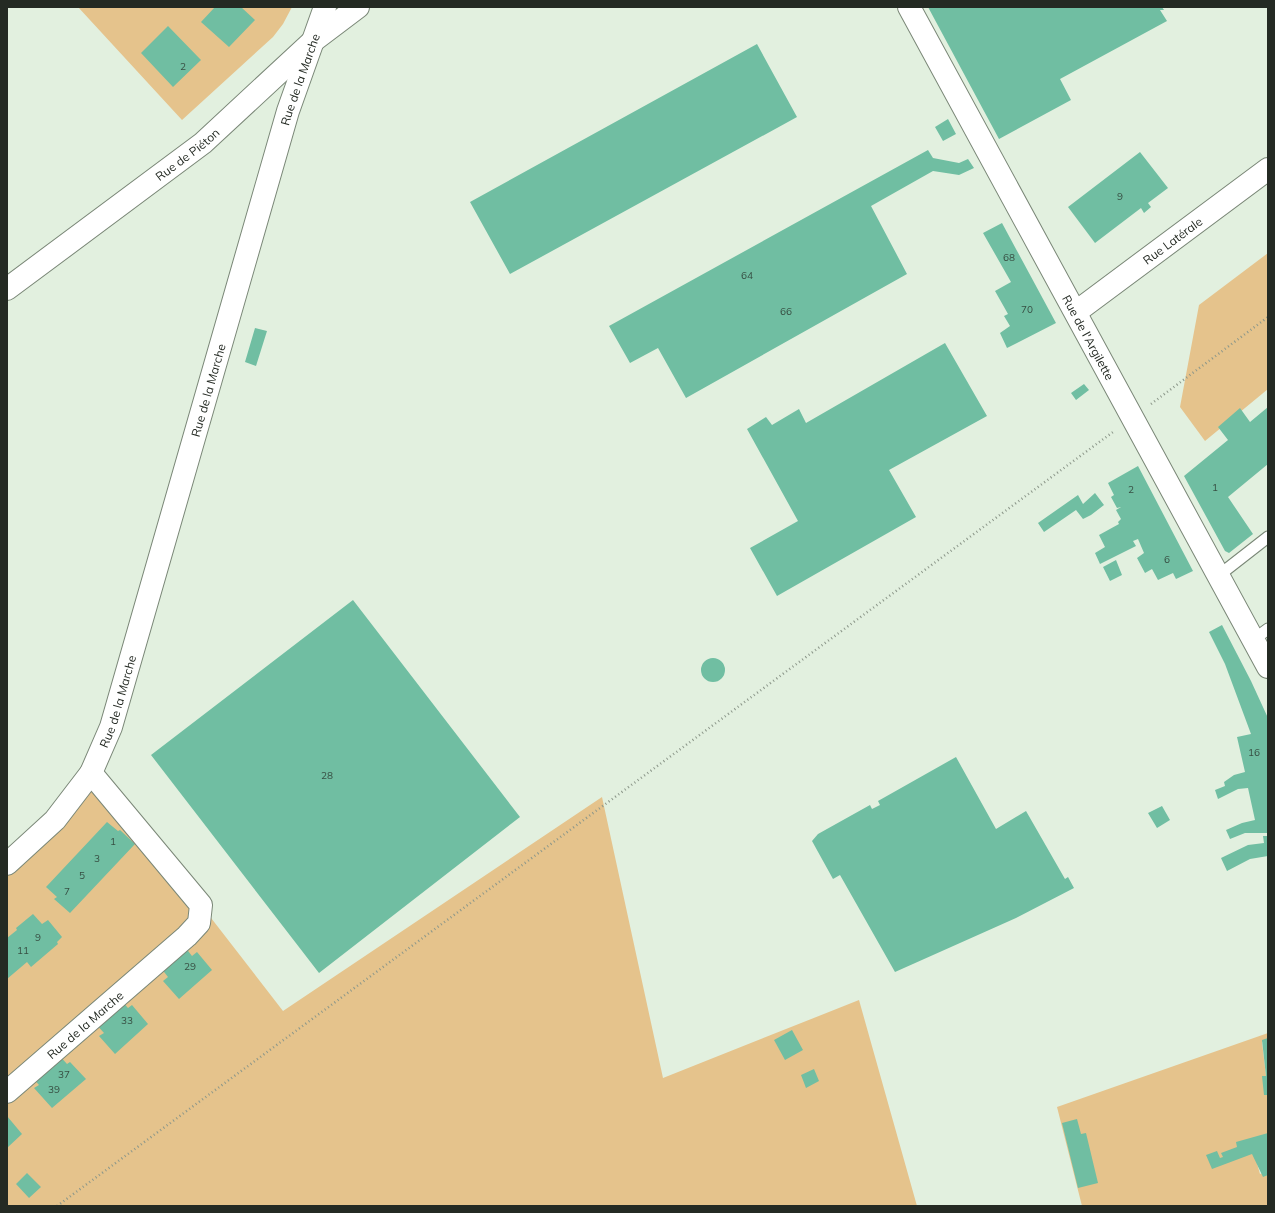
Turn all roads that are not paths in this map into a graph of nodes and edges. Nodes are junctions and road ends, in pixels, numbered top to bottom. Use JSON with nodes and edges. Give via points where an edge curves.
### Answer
{"nodes":[{"id":1,"x":325,"y":7,"type":"edge"},
{"id":2,"x":358,"y":7,"type":"edge"},
{"id":3,"x":909,"y":7,"type":"edge"},
{"id":4,"x":314,"y":41,"type":"junction"},
{"id":5,"x":1268,"y":169,"type":"edge"},
{"id":6,"x":7,"y":289,"type":"edge"},
{"id":7,"x":1076,"y":312,"type":"junction"},
{"id":8,"x":1268,"y":537,"type":"edge"},
{"id":9,"x":1218,"y":576,"type":"junction"},
{"id":10,"x":1260,"y":634,"type":"edge"},
{"id":11,"x":1268,"y":667,"type":"edge"},
{"id":12,"x":91,"y":774,"type":"junction"},
{"id":13,"x":7,"y":864,"type":"edge"},
{"id":14,"x":7,"y":1092,"type":"edge"}],
"edges":[{"from":1,"to":4,"type":"street","name":"Rue de la Marche"},
{"from":2,"to":4,"type":"street","name":"Rue de Piéton"},
{"from":3,"to":7,"type":"street","name":"Rue de l'Argilette"},
{"from":4,"to":6,"type":"street","name":"Rue de Piéton","via":[[203,143]]},
{"from":4,"to":12,"type":"street","name":"Rue de la Marche","via":[[288,112],[111,727]]},
{"from":5,"to":7,"type":"street","name":"Rue Latérale"},
{"from":7,"to":9,"type":"street","name":"Rue de l'Argilette"},
{"from":8,"to":9,"type":"lane"},
{"from":9,"to":10,"type":"street","name":"Rue de l'Argilette"},
{"from":10,"to":11,"type":"street","name":"Rue de l'Argilette"},
{"from":12,"to":13,"type":"street","name":"Rue de la Marche","via":[[55,820]]},
{"from":12,"to":14,"type":"street","name":"Rue de la Marche","via":[[202,905],[199,923]]}]}
